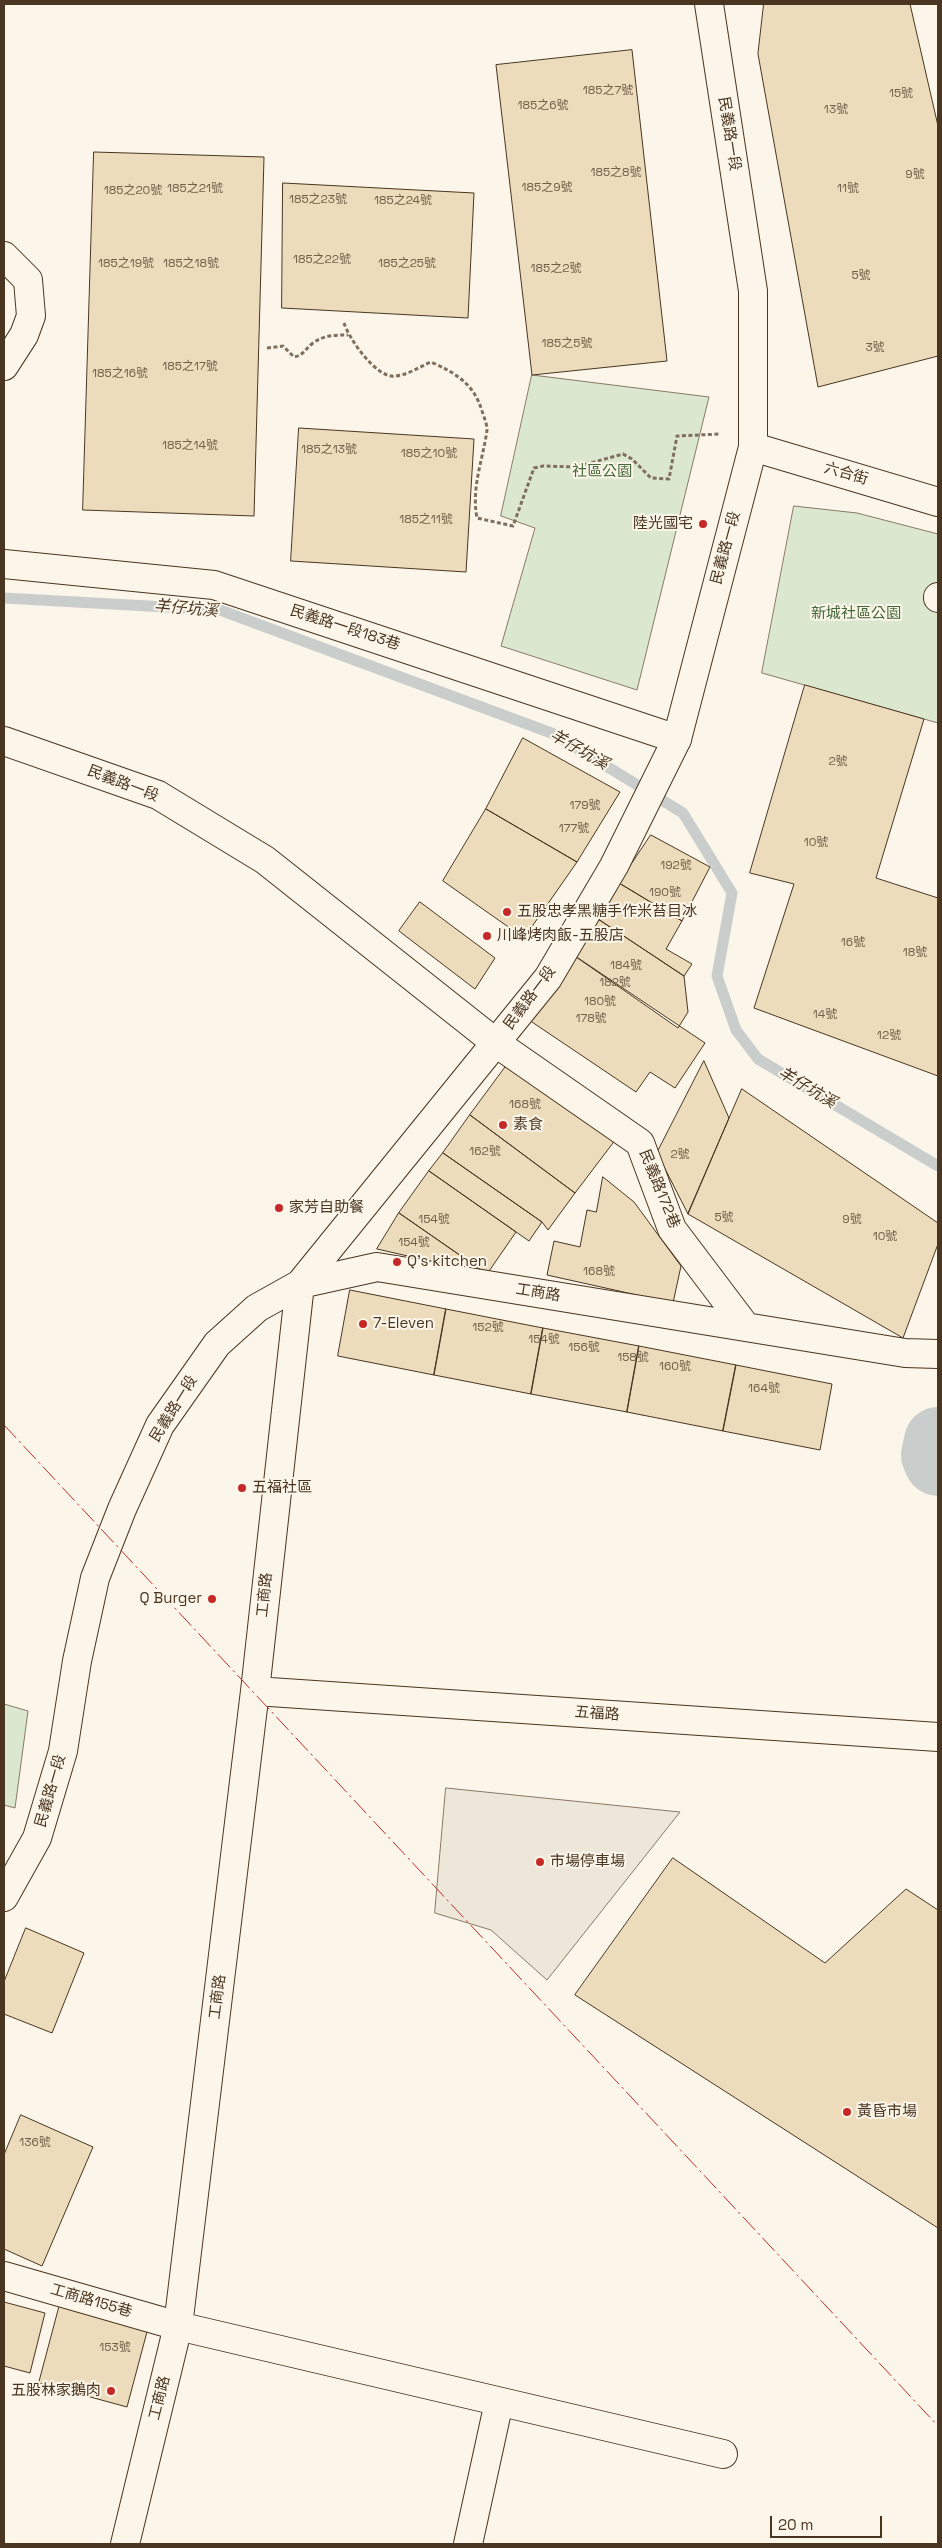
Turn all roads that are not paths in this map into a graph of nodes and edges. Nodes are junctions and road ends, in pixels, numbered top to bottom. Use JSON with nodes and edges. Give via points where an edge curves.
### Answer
{"nodes":[{"id":1,"x":709,"y":4,"type":"edge"},
{"id":2,"x":4,"y":256,"type":"edge"},
{"id":3,"x":4,"y":366,"type":"edge"},
{"id":4,"x":753,"y":439,"type":"junction"},
{"id":5,"x":938,"y":502,"type":"edge"},
{"id":6,"x":4,"y":564,"type":"edge"},
{"id":7,"x":676,"y":739,"type":"junction"},
{"id":8,"x":4,"y":741,"type":"edge"},
{"id":9,"x":496,"y":1043,"type":"junction"},
{"id":10,"x":300,"y":1284,"type":"junction"},
{"id":11,"x":746,"y":1327,"type":"junction"},
{"id":12,"x":932,"y":1353,"type":"edge"},
{"id":13,"x":255,"y":1691,"type":"junction"},
{"id":14,"x":938,"y":1738,"type":"edge"},
{"id":15,"x":4,"y":1897,"type":"edge"},
{"id":16,"x":4,"y":2276,"type":"edge"},
{"id":17,"x":178,"y":2326,"type":"junction"},
{"id":18,"x":499,"y":2402,"type":"junction"},
{"id":19,"x":723,"y":2454,"type":"dead end"},
{"id":20,"x":125,"y":2544,"type":"edge"},
{"id":21,"x":468,"y":2544,"type":"edge"}],
"edges":[{"from":1,"to":4,"type":"street","name":"民義路一段","via":[[752,291]]},
{"from":2,"to":3,"type":"street","via":[[28,280],[31,316]]},
{"from":4,"to":5,"type":"street","name":"六合街"},
{"from":4,"to":7,"type":"street","name":"民義路一段"},
{"from":6,"to":7,"type":"street","name":"民義路一段183巷","via":[[214,585]]},
{"from":7,"to":9,"type":"street","name":"民義路一段","via":[[614,866],[567,946],[548,978]]},
{"from":8,"to":9,"type":"street","name":"民義路一段","via":[[158,796],[264,860]]},
{"from":9,"to":10,"type":"street","name":"民義路一段"},
{"from":9,"to":11,"type":"street","name":"民義路172巷","via":[[640,1143],[672,1229]]},
{"from":10,"to":11,"type":"street","name":"工商路","via":[[377,1267]]},
{"from":10,"to":13,"type":"street","name":"工商路"},
{"from":10,"to":15,"type":"street","name":"民義路一段","via":[[257,1308],[217,1344],[160,1425],[94,1578],[63,1751],[37,1838]]},
{"from":11,"to":12,"type":"street","name":"工商路","via":[[905,1353]]},
{"from":13,"to":14,"type":"street","name":"五福路"},
{"from":13,"to":17,"type":"street","name":"工商路"},
{"from":16,"to":17,"type":"street","name":"工商路155巷"},
{"from":17,"to":18,"type":"street","name":"工商路155巷"},
{"from":17,"to":20,"type":"street","name":"工商路"},
{"from":18,"to":19,"type":"street","name":"工商路155巷"},
{"from":18,"to":21,"type":"street"}]}
